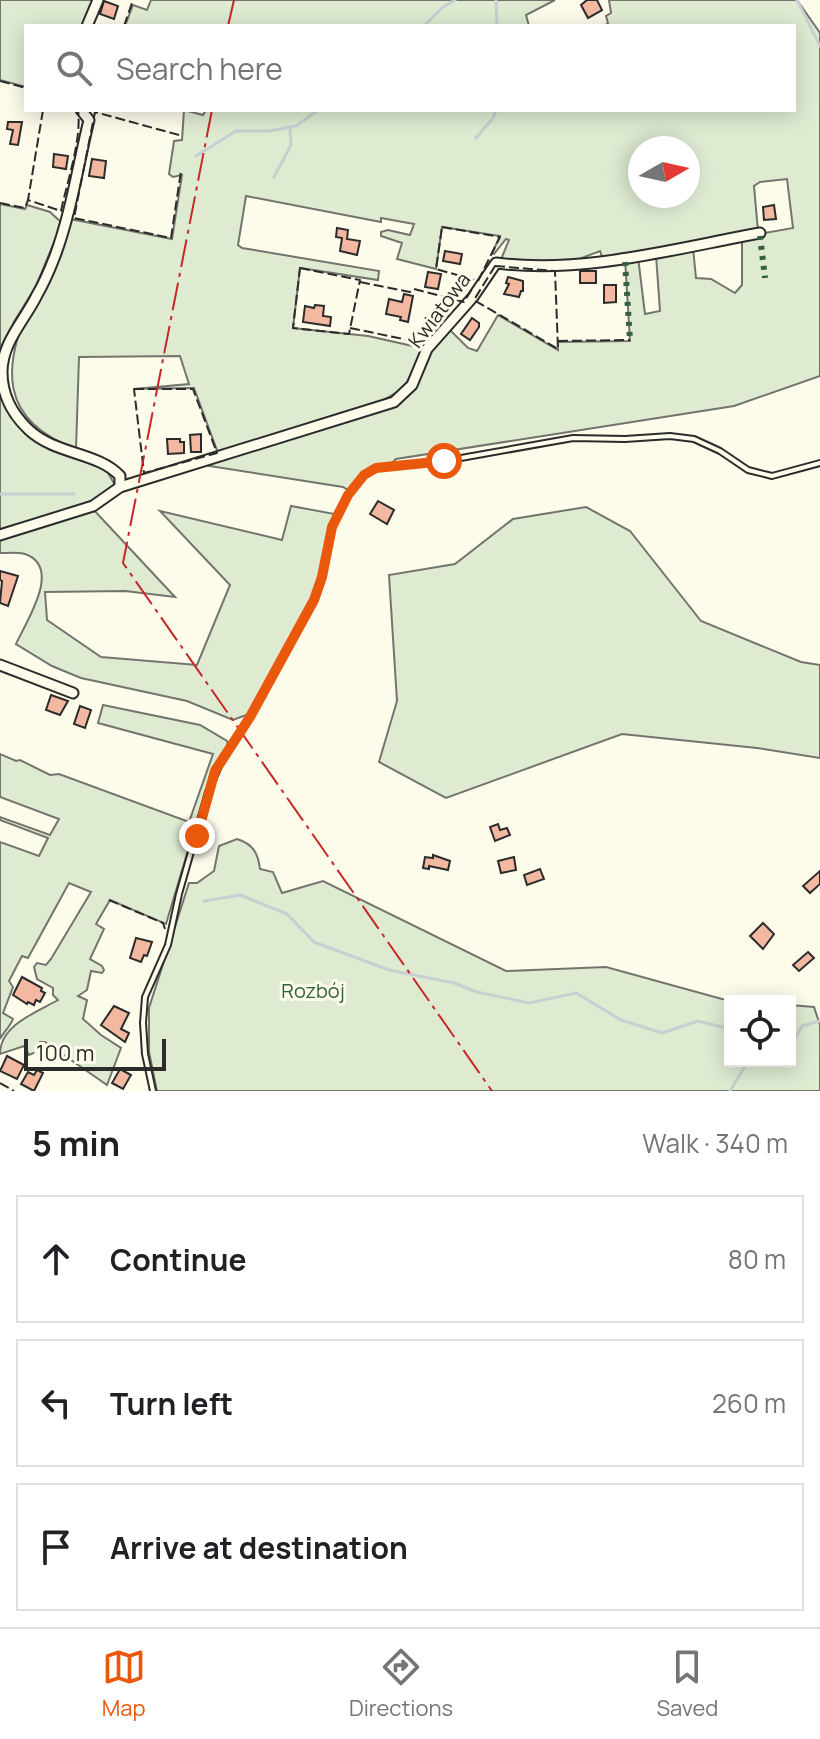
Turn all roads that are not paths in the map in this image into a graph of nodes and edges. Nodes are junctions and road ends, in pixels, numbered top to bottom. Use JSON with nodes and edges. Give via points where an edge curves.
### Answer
{"nodes":[{"id":1,"x":98,"y":0,"type":"edge"},
{"id":2,"x":88,"y":24,"type":"edge"},
{"id":3,"x":83,"y":112,"type":"edge"},
{"id":4,"x":760,"y":233,"type":"dead end"},
{"id":5,"x":820,"y":463,"type":"edge"},
{"id":6,"x":120,"y":487,"type":"junction"},
{"id":7,"x":0,"y":535,"type":"edge"},
{"id":8,"x":0,"y":665,"type":"edge"},
{"id":9,"x":73,"y":693,"type":"dead end"},
{"id":10,"x":153,"y":1091,"type":"edge"}],
"edges":[{"from":1,"to":2,"type":"street"},
{"from":3,"to":6,"type":"street","via":[[89,120],[67,217],[2,370],[6,402],[30,431],[55,448],[112,467],[120,476]]},
{"from":4,"to":6,"type":"street","name":"Kwiatowa","via":[[594,263],[535,268],[496,263],[427,349],[412,385],[394,402]]},
{"from":5,"to":10,"type":"lane","via":[[772,476],[694,439],[573,438],[376,468],[364,475],[332,527],[314,600],[215,771],[168,945],[145,997],[145,1054]]},
{"from":6,"to":7,"type":"street","name":"Kwiatowa","via":[[93,506]]},
{"from":8,"to":9,"type":"street"}]}
